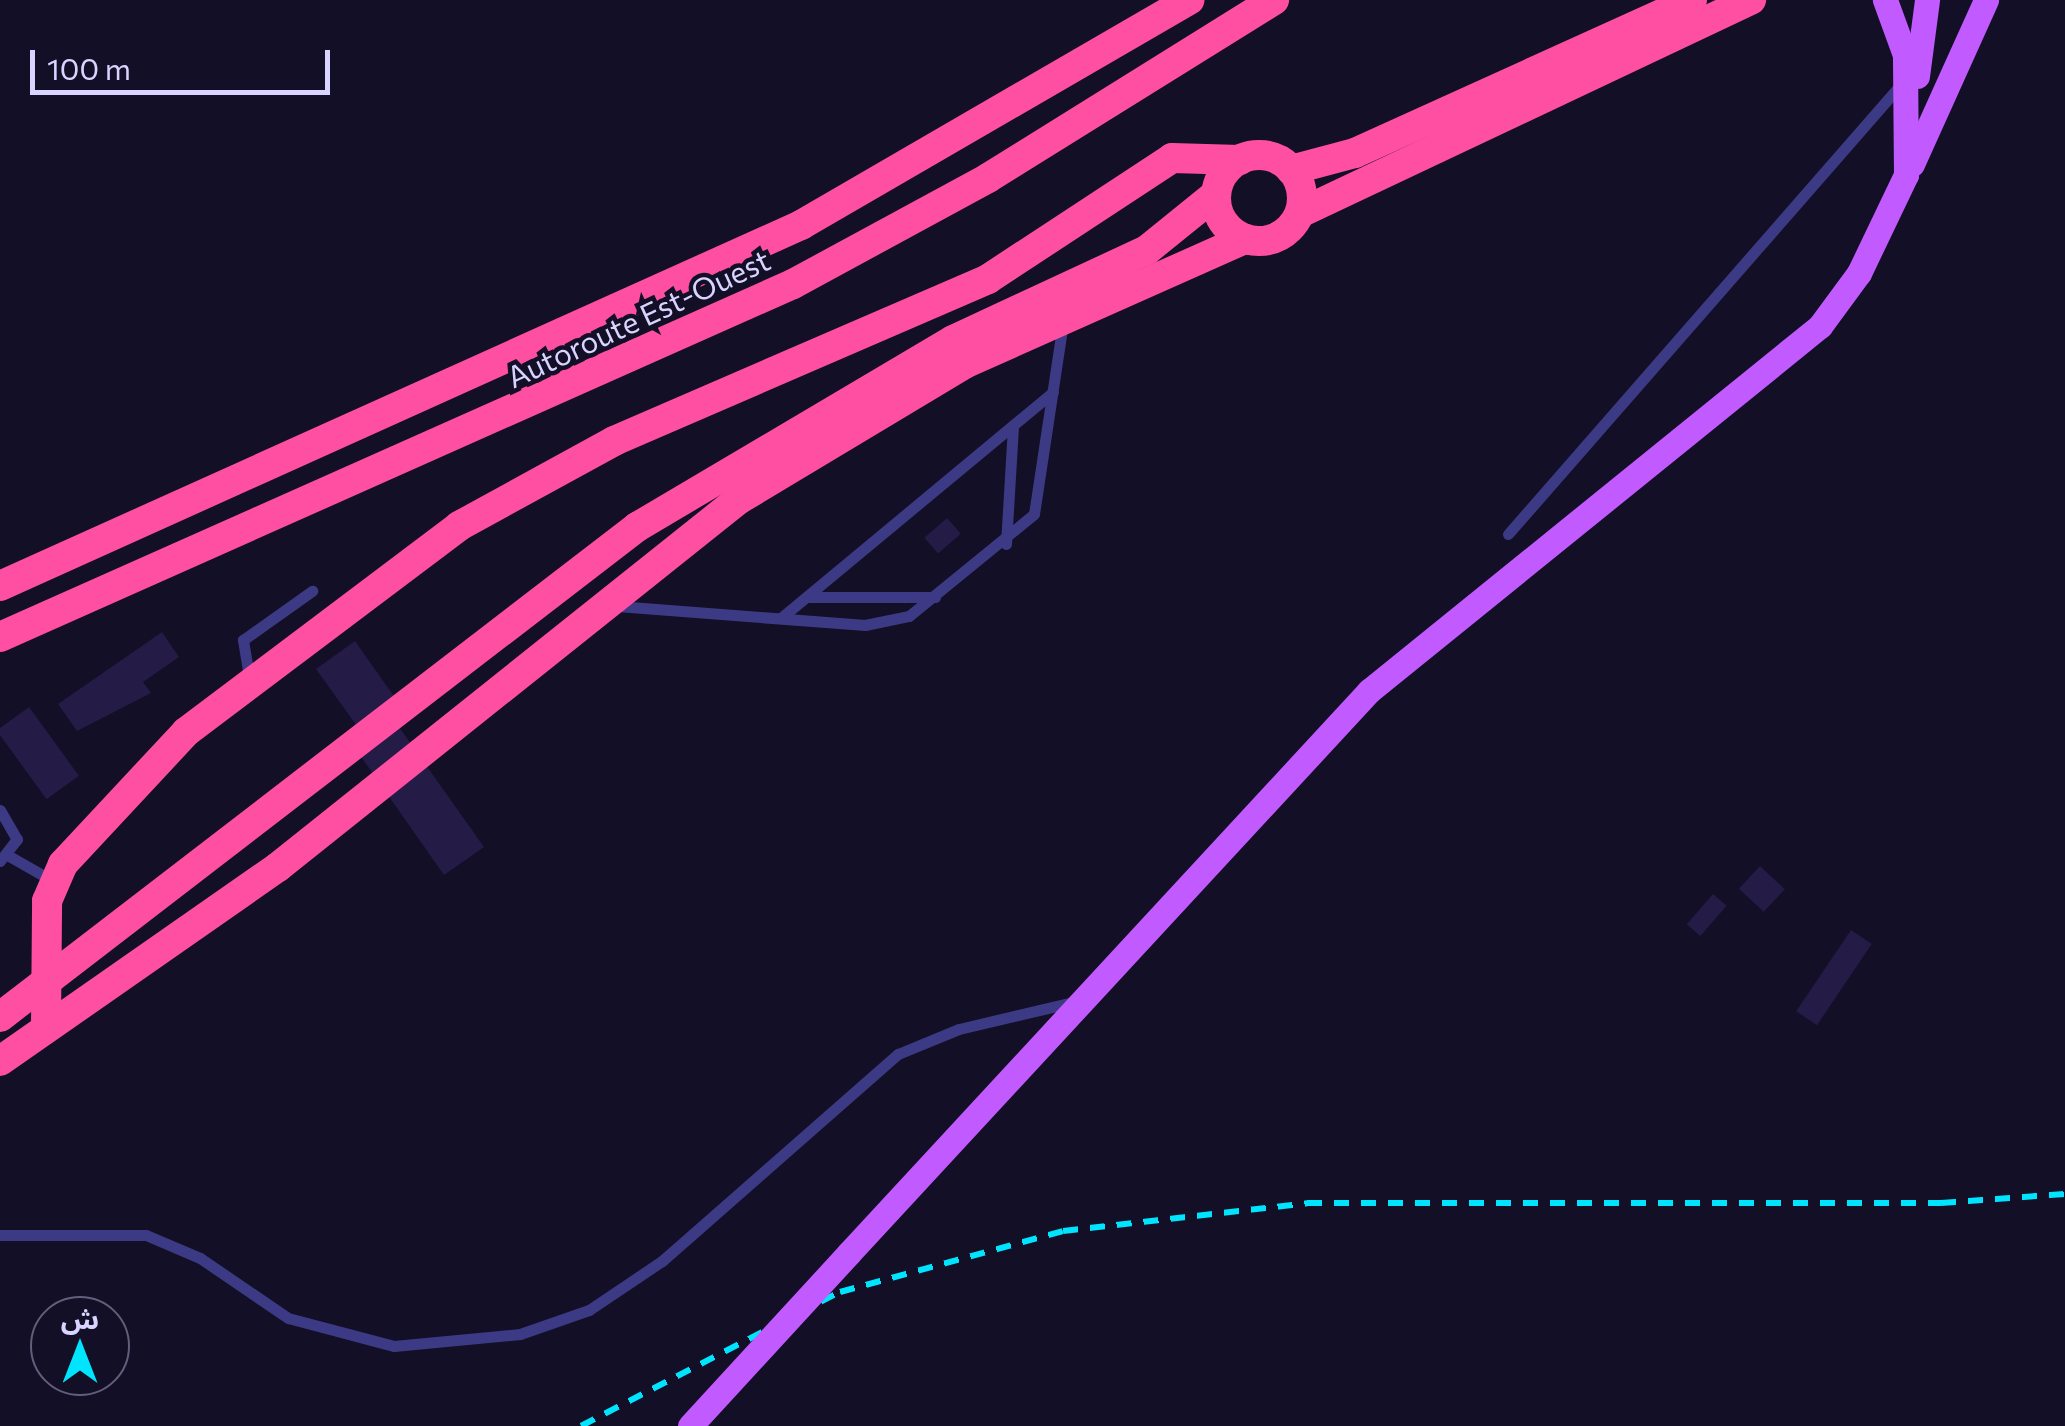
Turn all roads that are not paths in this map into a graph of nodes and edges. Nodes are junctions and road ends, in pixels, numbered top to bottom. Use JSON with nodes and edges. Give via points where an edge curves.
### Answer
{"nodes":[{"id":1,"x":1189,"y":0,"type":"edge"},
{"id":2,"x":1274,"y":0,"type":"edge"},
{"id":3,"x":1692,"y":0,"type":"edge"},
{"id":4,"x":1750,"y":0,"type":"edge"},
{"id":5,"x":1885,"y":0,"type":"edge"},
{"id":6,"x":1927,"y":0,"type":"edge"},
{"id":7,"x":1986,"y":0,"type":"edge"},
{"id":8,"x":1906,"y":79,"type":"junction"},
{"id":9,"x":1908,"y":115,"type":"junction"},
{"id":10,"x":1240,"y":160,"type":"junction"},
{"id":11,"x":1291,"y":170,"type":"junction"},
{"id":12,"x":1906,"y":174,"type":"junction"},
{"id":13,"x":1215,"y":194,"type":"junction"},
{"id":14,"x":1300,"y":213,"type":"junction"},
{"id":15,"x":1245,"y":239,"type":"junction"},
{"id":16,"x":1066,"y":312,"type":"junction"},
{"id":17,"x":1053,"y":392,"type":"junction"},
{"id":18,"x":1013,"y":426,"type":"junction"},
{"id":19,"x":1508,"y":534,"type":"dead end"},
{"id":20,"x":1006,"y":544,"type":"junction"},
{"id":21,"x":0,"y":586,"type":"edge"},
{"id":22,"x":312,"y":591,"type":"dead end"},
{"id":23,"x":810,"y":597,"type":"junction"},
{"id":24,"x":936,"y":597,"type":"junction"},
{"id":25,"x":597,"y":608,"type":"junction"},
{"id":26,"x":782,"y":617,"type":"junction"},
{"id":27,"x":0,"y":637,"type":"edge"},
{"id":28,"x":476,"y":647,"type":"junction"},
{"id":29,"x":250,"y":682,"type":"junction"},
{"id":30,"x":506,"y":684,"type":"junction"},
{"id":31,"x":0,"y":810,"type":"edge"},
{"id":32,"x":4,"y":858,"type":"edge"},
{"id":33,"x":53,"y":881,"type":"junction"},
{"id":34,"x":46,"y":980,"type":"junction"},
{"id":35,"x":1086,"y":1000,"type":"junction"},
{"id":36,"x":0,"y":1017,"type":"edge"},
{"id":37,"x":46,"y":1026,"type":"junction"},
{"id":38,"x":0,"y":1061,"type":"edge"},
{"id":39,"x":0,"y":1234,"type":"edge"},
{"id":40,"x":690,"y":1426,"type":"edge"}],
"edges":[{"from":1,"to":21,"type":"highway","name":"Autoroute Est-Ouest","via":[[785,233]]},
{"from":2,"to":27,"type":"highway","name":"Autoroute Est-Ouest","via":[[988,178],[793,284]]},
{"from":3,"to":11,"type":"highway","via":[[1356,153]]},
{"from":4,"to":14,"type":"highway"},
{"from":5,"to":8,"type":"main road"},
{"from":6,"to":9,"type":"main road"},
{"from":7,"to":12,"type":"main road"},
{"from":8,"to":9,"type":"main road"},
{"from":8,"to":19,"type":"lane"},
{"from":9,"to":12,"type":"main road"},
{"from":10,"to":11,"type":"highway","via":[[1262,155]]},
{"from":10,"to":13,"type":"highway"},
{"from":10,"to":29,"type":"highway","via":[[1172,158],[971,287],[544,475],[460,526]]},
{"from":11,"to":14,"type":"highway"},
{"from":12,"to":35,"type":"main road","via":[[1859,273],[1809,337],[1396,666]]},
{"from":13,"to":15,"type":"highway","via":[[1220,217]]},
{"from":13,"to":28,"type":"highway","via":[[1148,250],[953,340],[738,461]]},
{"from":14,"to":15,"type":"highway","via":[[1278,237]]},
{"from":15,"to":16,"type":"highway"},
{"from":16,"to":17,"type":"lane"},
{"from":16,"to":25,"type":"highway","via":[[792,466]]},
{"from":17,"to":18,"type":"lane"},
{"from":17,"to":20,"type":"lane","via":[[1042,496]]},
{"from":18,"to":20,"type":"lane"},
{"from":18,"to":23,"type":"lane"},
{"from":20,"to":24,"type":"lane"},
{"from":22,"to":29,"type":"lane","via":[[242,640]]},
{"from":23,"to":24,"type":"lane"},
{"from":23,"to":26,"type":"lane"},
{"from":24,"to":26,"type":"lane","via":[[887,624]]},
{"from":25,"to":26,"type":"lane"},
{"from":25,"to":30,"type":"highway"},
{"from":28,"to":30,"type":"highway"},
{"from":28,"to":34,"type":"highway"},
{"from":29,"to":33,"type":"highway","via":[[186,732]]},
{"from":30,"to":37,"type":"highway","via":[[278,866]]},
{"from":31,"to":32,"type":"lane","via":[[17,839]]},
{"from":32,"to":33,"type":"lane"},
{"from":33,"to":34,"type":"highway"},
{"from":34,"to":36,"type":"highway"},
{"from":34,"to":37,"type":"highway"},
{"from":35,"to":39,"type":"lane","via":[[959,1029],[898,1054],[662,1261],[589,1310],[520,1334],[394,1346],[288,1318],[200,1258],[146,1235]]},
{"from":35,"to":40,"type":"main road","bridge":true},
{"from":37,"to":38,"type":"highway"}]}
